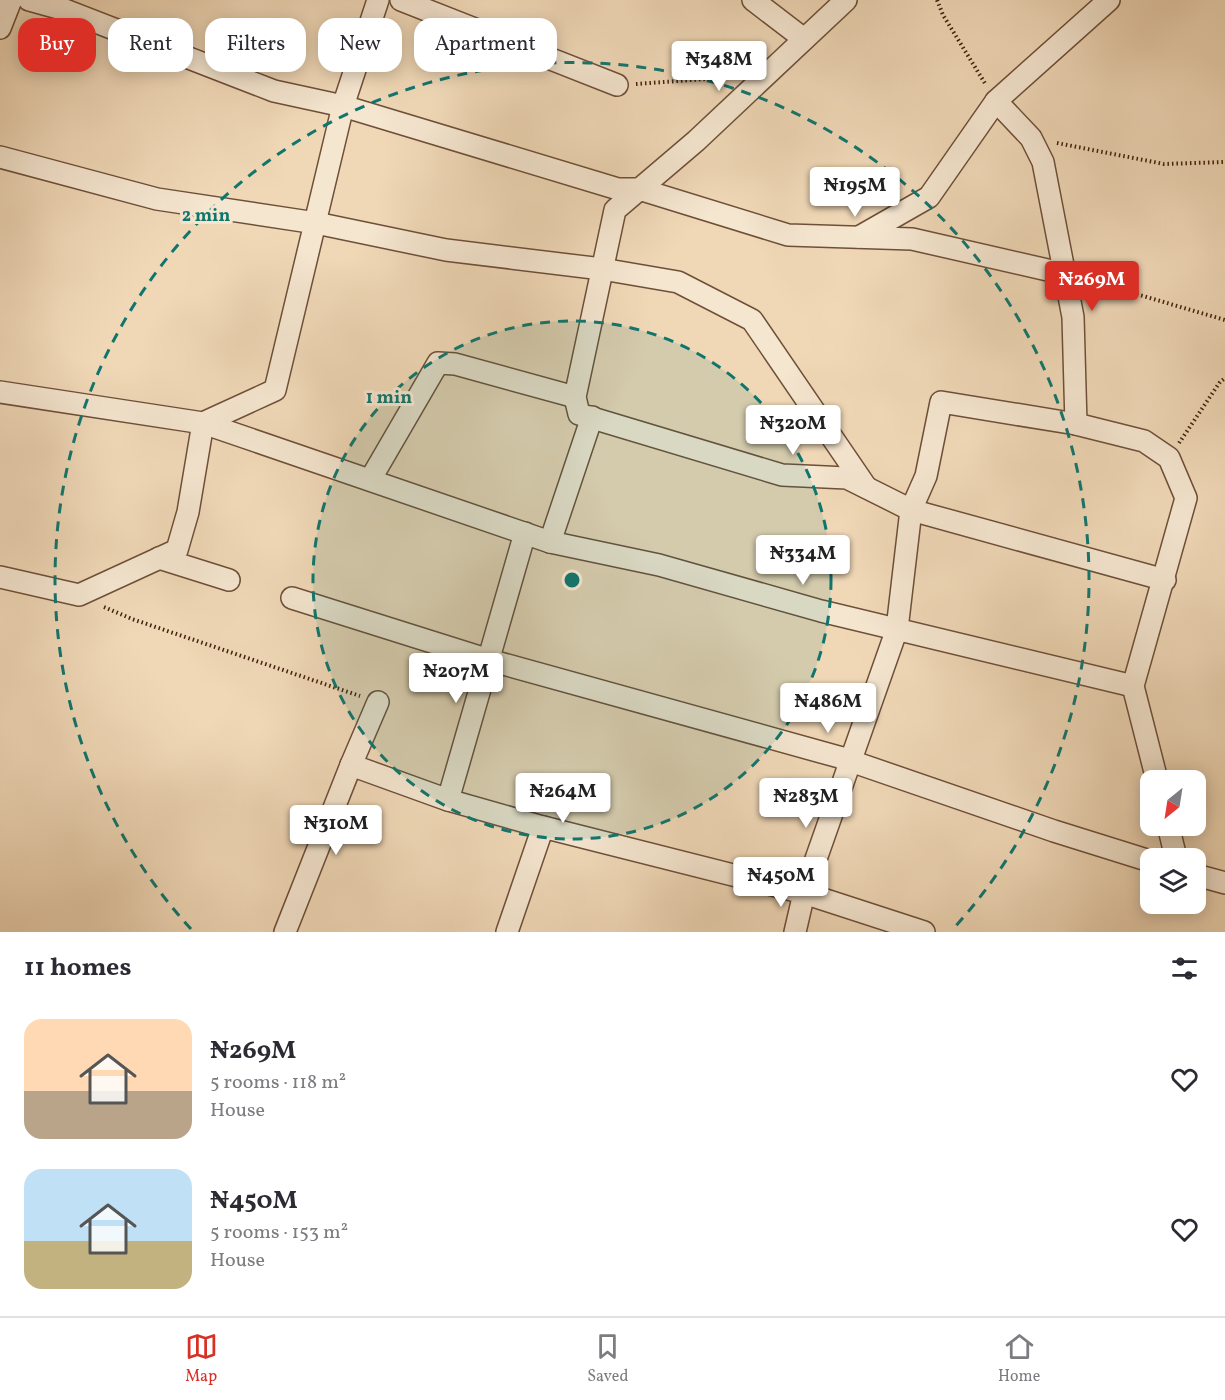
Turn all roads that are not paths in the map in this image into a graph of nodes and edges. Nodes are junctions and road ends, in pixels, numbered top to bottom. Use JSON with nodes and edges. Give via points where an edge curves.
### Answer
{"nodes":[{"id":1,"x":12,"y":0,"type":"edge"},
{"id":2,"x":29,"y":0,"type":"edge"},
{"id":3,"x":378,"y":0,"type":"edge"},
{"id":4,"x":401,"y":0,"type":"edge"},
{"id":5,"x":753,"y":0,"type":"edge"},
{"id":6,"x":846,"y":0,"type":"edge"},
{"id":7,"x":1109,"y":0,"type":"edge"},
{"id":8,"x":0,"y":28,"type":"edge"},
{"id":9,"x":804,"y":39,"type":"junction"},
{"id":10,"x":617,"y":85,"type":"road end"},
{"id":11,"x":996,"y":101,"type":"junction"},
{"id":12,"x":343,"y":106,"type":"junction"},
{"id":13,"x":0,"y":157,"type":"edge"},
{"id":14,"x":639,"y":189,"type":"junction"},
{"id":15,"x":316,"y":223,"type":"junction"},
{"id":16,"x":858,"y":237,"type":"junction"},
{"id":17,"x":602,"y":269,"type":"junction"},
{"id":18,"x":1065,"y":274,"type":"junction"},
{"id":19,"x":0,"y":392,"type":"edge"},
{"id":20,"x":576,"y":397,"type":"junction"},
{"id":21,"x":592,"y":417,"type":"junction"},
{"id":22,"x":203,"y":423,"type":"junction"},
{"id":23,"x":1076,"y":424,"type":"junction"},
{"id":24,"x":370,"y":480,"type":"junction"},
{"id":25,"x":866,"y":487,"type":"junction"},
{"id":26,"x":911,"y":510,"type":"junction"},
{"id":27,"x":525,"y":533,"type":"junction"},
{"id":28,"x":550,"y":542,"type":"junction"},
{"id":29,"x":159,"y":558,"type":"junction"},
{"id":30,"x":0,"y":577,"type":"edge"},
{"id":31,"x":229,"y":580,"type":"dead end"},
{"id":32,"x":1165,"y":580,"type":"junction"},
{"id":33,"x":292,"y":598,"type":"dead end"},
{"id":34,"x":897,"y":629,"type":"junction"},
{"id":35,"x":489,"y":660,"type":"junction"},
{"id":36,"x":1133,"y":686,"type":"junction"},
{"id":37,"x":378,"y":702,"type":"road end"},
{"id":38,"x":851,"y":761,"type":"junction"},
{"id":39,"x":351,"y":765,"type":"junction"},
{"id":40,"x":1154,"y":770,"type":"edge"},
{"id":41,"x":448,"y":800,"type":"junction"},
{"id":42,"x":543,"y":827,"type":"junction"},
{"id":43,"x":1140,"y":858,"type":"edge"},
{"id":44,"x":1206,"y":878,"type":"edge"},
{"id":45,"x":1225,"y":883,"type":"edge"},
{"id":46,"x":804,"y":893,"type":"junction"},
{"id":47,"x":285,"y":932,"type":"edge"},
{"id":48,"x":507,"y":932,"type":"edge"},
{"id":49,"x":795,"y":932,"type":"edge"},
{"id":50,"x":924,"y":932,"type":"edge"}],
"edges":[{"from":1,"to":8,"type":"street"},
{"from":2,"to":12,"type":"street","via":[[274,91]]},
{"from":3,"to":12,"type":"street"},
{"from":4,"to":10,"type":"street"},
{"from":5,"to":9,"type":"street"},
{"from":6,"to":9,"type":"street"},
{"from":7,"to":11,"type":"street"},
{"from":9,"to":14,"type":"street"},
{"from":11,"to":16,"type":"street","via":[[929,197]]},
{"from":11,"to":18,"type":"street","via":[[1031,138],[1043,162]]},
{"from":12,"to":14,"type":"street","via":[[618,189]]},
{"from":12,"to":15,"type":"street"},
{"from":13,"to":15,"type":"street","via":[[157,199]]},
{"from":14,"to":16,"type":"street","via":[[788,235]]},
{"from":14,"to":17,"type":"street","via":[[615,210]]},
{"from":15,"to":17,"type":"street","via":[[446,250]]},
{"from":15,"to":22,"type":"street","via":[[275,390]]},
{"from":16,"to":18,"type":"street","via":[[912,239]]},
{"from":17,"to":20,"type":"street"},
{"from":17,"to":25,"type":"street","via":[[678,282],[752,320]]},
{"from":18,"to":23,"type":"street","via":[[1073,317]]},
{"from":19,"to":22,"type":"street"},
{"from":20,"to":21,"type":"street","via":[[579,414]]},
{"from":20,"to":24,"type":"street","via":[[455,364],[438,363]]},
{"from":21,"to":25,"type":"street","via":[[782,475],[847,478]]},
{"from":21,"to":28,"type":"street"},
{"from":22,"to":24,"type":"street"},
{"from":22,"to":29,"type":"street","via":[[188,512],[177,550]]},
{"from":23,"to":26,"type":"street","via":[[941,402],[926,476]]},
{"from":23,"to":32,"type":"street","via":[[1144,441],[1169,458],[1186,498]]},
{"from":24,"to":27,"type":"street"},
{"from":25,"to":26,"type":"street"},
{"from":26,"to":32,"type":"street"},
{"from":26,"to":34,"type":"street"},
{"from":27,"to":28,"type":"street"},
{"from":27,"to":35,"type":"street"},
{"from":28,"to":34,"type":"street","via":[[659,565]]},
{"from":29,"to":30,"type":"street","via":[[79,595]]},
{"from":29,"to":31,"type":"street"},
{"from":32,"to":36,"type":"street"},
{"from":33,"to":35,"type":"street"},
{"from":34,"to":36,"type":"street"},
{"from":34,"to":38,"type":"street"},
{"from":35,"to":38,"type":"street"},
{"from":35,"to":41,"type":"street"},
{"from":36,"to":40,"type":"street"},
{"from":37,"to":39,"type":"street"},
{"from":38,"to":43,"type":"street"},
{"from":38,"to":46,"type":"street"},
{"from":39,"to":41,"type":"street"},
{"from":39,"to":47,"type":"street"},
{"from":41,"to":42,"type":"street"},
{"from":42,"to":46,"type":"street"},
{"from":42,"to":48,"type":"street"},
{"from":44,"to":45,"type":"street"},
{"from":46,"to":49,"type":"street"},
{"from":46,"to":50,"type":"street"}]}
